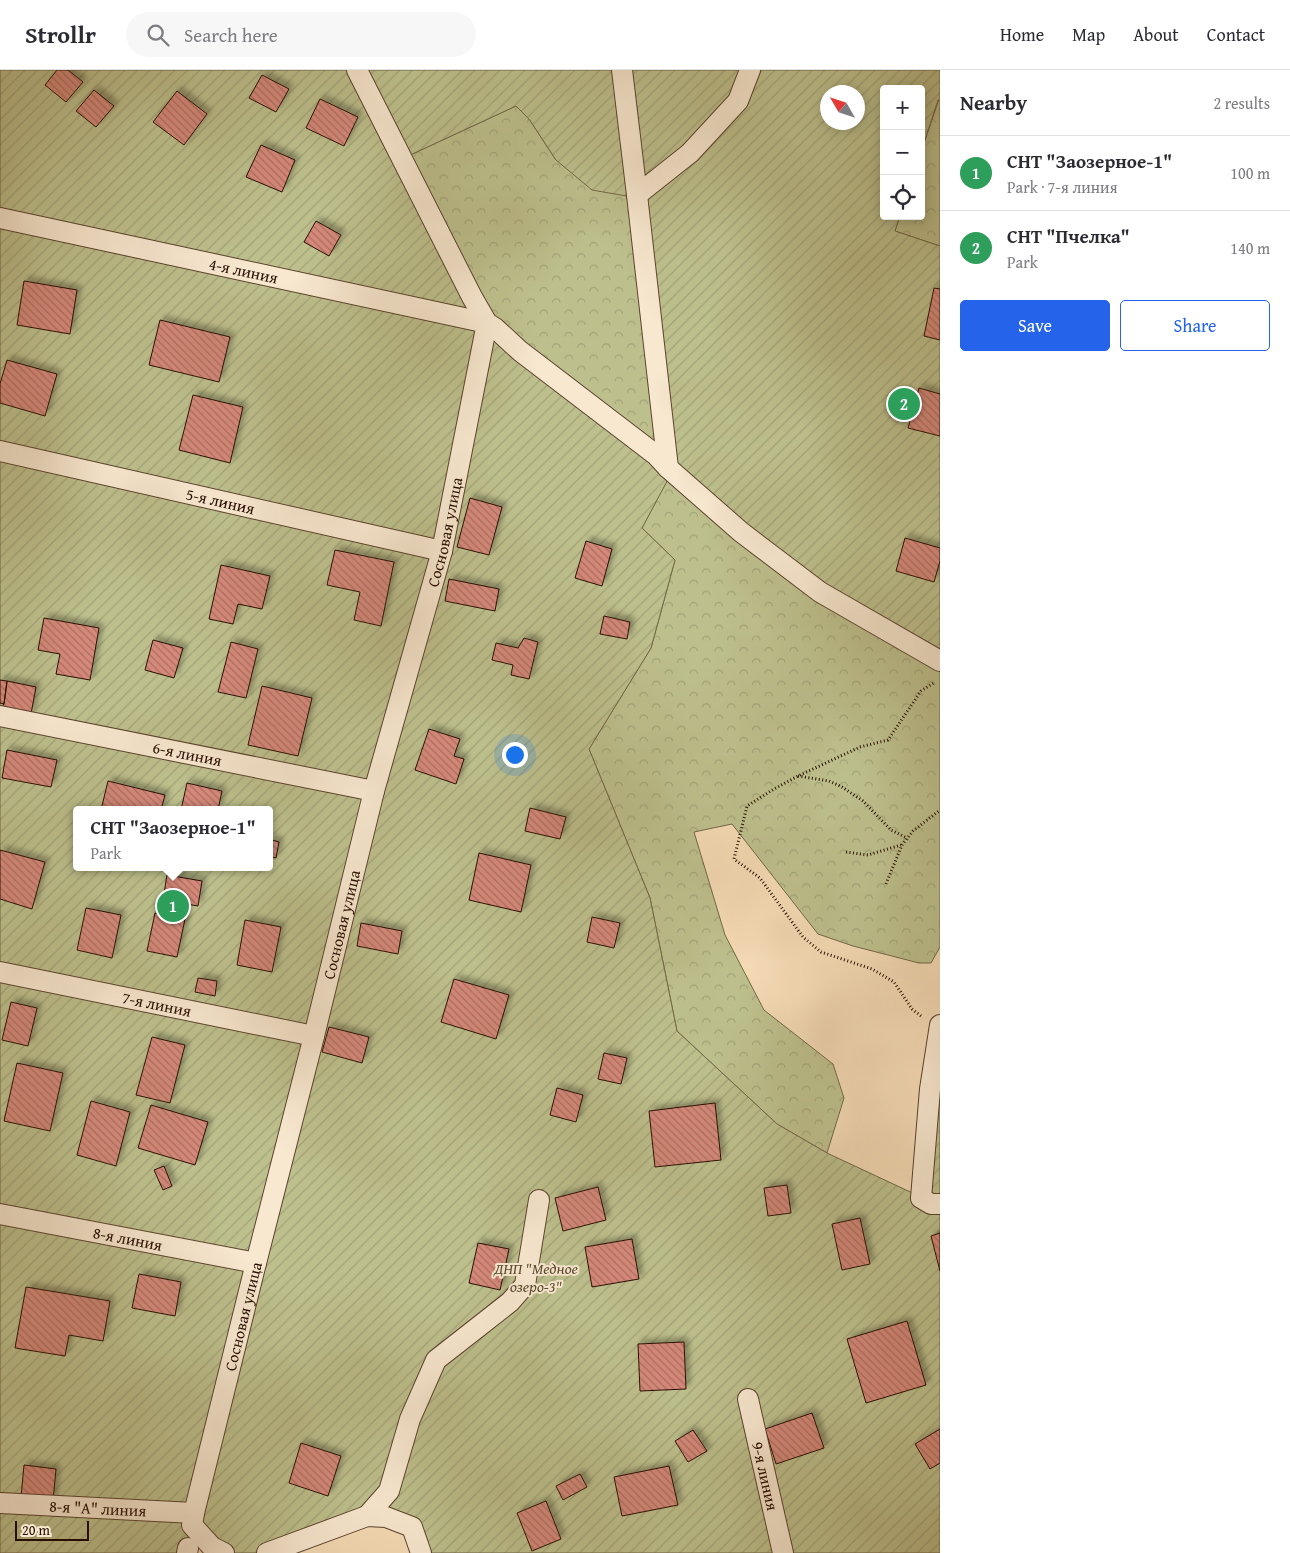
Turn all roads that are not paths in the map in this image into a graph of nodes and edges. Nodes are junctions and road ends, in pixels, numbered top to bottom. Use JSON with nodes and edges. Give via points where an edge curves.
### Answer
{"nodes":[{"id":1,"x":357,"y":70,"type":"edge"},
{"id":2,"x":622,"y":70,"type":"edge"},
{"id":3,"x":750,"y":70,"type":"edge"},
{"id":4,"x":637,"y":194,"type":"junction"},
{"id":5,"x":0,"y":218,"type":"edge"},
{"id":6,"x":487,"y":323,"type":"junction"},
{"id":7,"x":0,"y":451,"type":"edge"},
{"id":8,"x":668,"y":468,"type":"junction"},
{"id":9,"x":442,"y":551,"type":"junction"},
{"id":10,"x":940,"y":661,"type":"edge"},
{"id":11,"x":0,"y":716,"type":"edge"},
{"id":12,"x":374,"y":791,"type":"junction"},
{"id":13,"x":0,"y":972,"type":"edge"},
{"id":14,"x":939,"y":1034,"type":"edge"},
{"id":15,"x":314,"y":1036,"type":"junction"},
{"id":16,"x":539,"y":1200,"type":"dead end"},
{"id":17,"x":940,"y":1204,"type":"edge"},
{"id":18,"x":0,"y":1214,"type":"edge"},
{"id":19,"x":256,"y":1263,"type":"junction"},
{"id":20,"x":748,"y":1399,"type":"dead end"},
{"id":21,"x":0,"y":1503,"type":"edge"},
{"id":22,"x":367,"y":1516,"type":"junction"},
{"id":23,"x":193,"y":1519,"type":"junction"},
{"id":24,"x":224,"y":1553,"type":"edge"},
{"id":25,"x":267,"y":1553,"type":"edge"},
{"id":26,"x":422,"y":1553,"type":"edge"},
{"id":27,"x":783,"y":1553,"type":"edge"}],
"edges":[{"from":1,"to":6,"type":"street"},
{"from":2,"to":4,"type":"street"},
{"from":3,"to":4,"type":"street","via":[[738,101],[690,153]]},
{"from":4,"to":8,"type":"street"},
{"from":5,"to":6,"type":"street","name":"4-я линия"},
{"from":6,"to":8,"type":"street"},
{"from":6,"to":9,"type":"street","name":"Сосновая улица"},
{"from":7,"to":9,"type":"street","name":"5-я линия"},
{"from":8,"to":10,"type":"street","via":[[741,532],[820,592]]},
{"from":9,"to":12,"type":"street","name":"Сосновая улица"},
{"from":11,"to":12,"type":"street","name":"6-я линия"},
{"from":12,"to":15,"type":"street","name":"Сосновая улица"},
{"from":13,"to":15,"type":"street","name":"7-я линия"},
{"from":14,"to":17,"type":"street","via":[[930,1089],[921,1198],[931,1204]]},
{"from":15,"to":19,"type":"street","name":"Сосновая улица"},
{"from":16,"to":22,"type":"street","via":[[526,1285],[510,1302],[436,1360],[410,1419],[389,1491]]},
{"from":18,"to":19,"type":"street","name":"8-я линия"},
{"from":19,"to":23,"type":"street","name":"Сосновая улица"},
{"from":20,"to":27,"type":"street","name":"9-я линия"},
{"from":21,"to":23,"type":"street","name":"8-я \"А\" линия"},
{"from":22,"to":25,"type":"street"},
{"from":22,"to":26,"type":"street","via":[[386,1517],[412,1527]]},
{"from":23,"to":24,"type":"street","via":[[212,1546]]}]}
